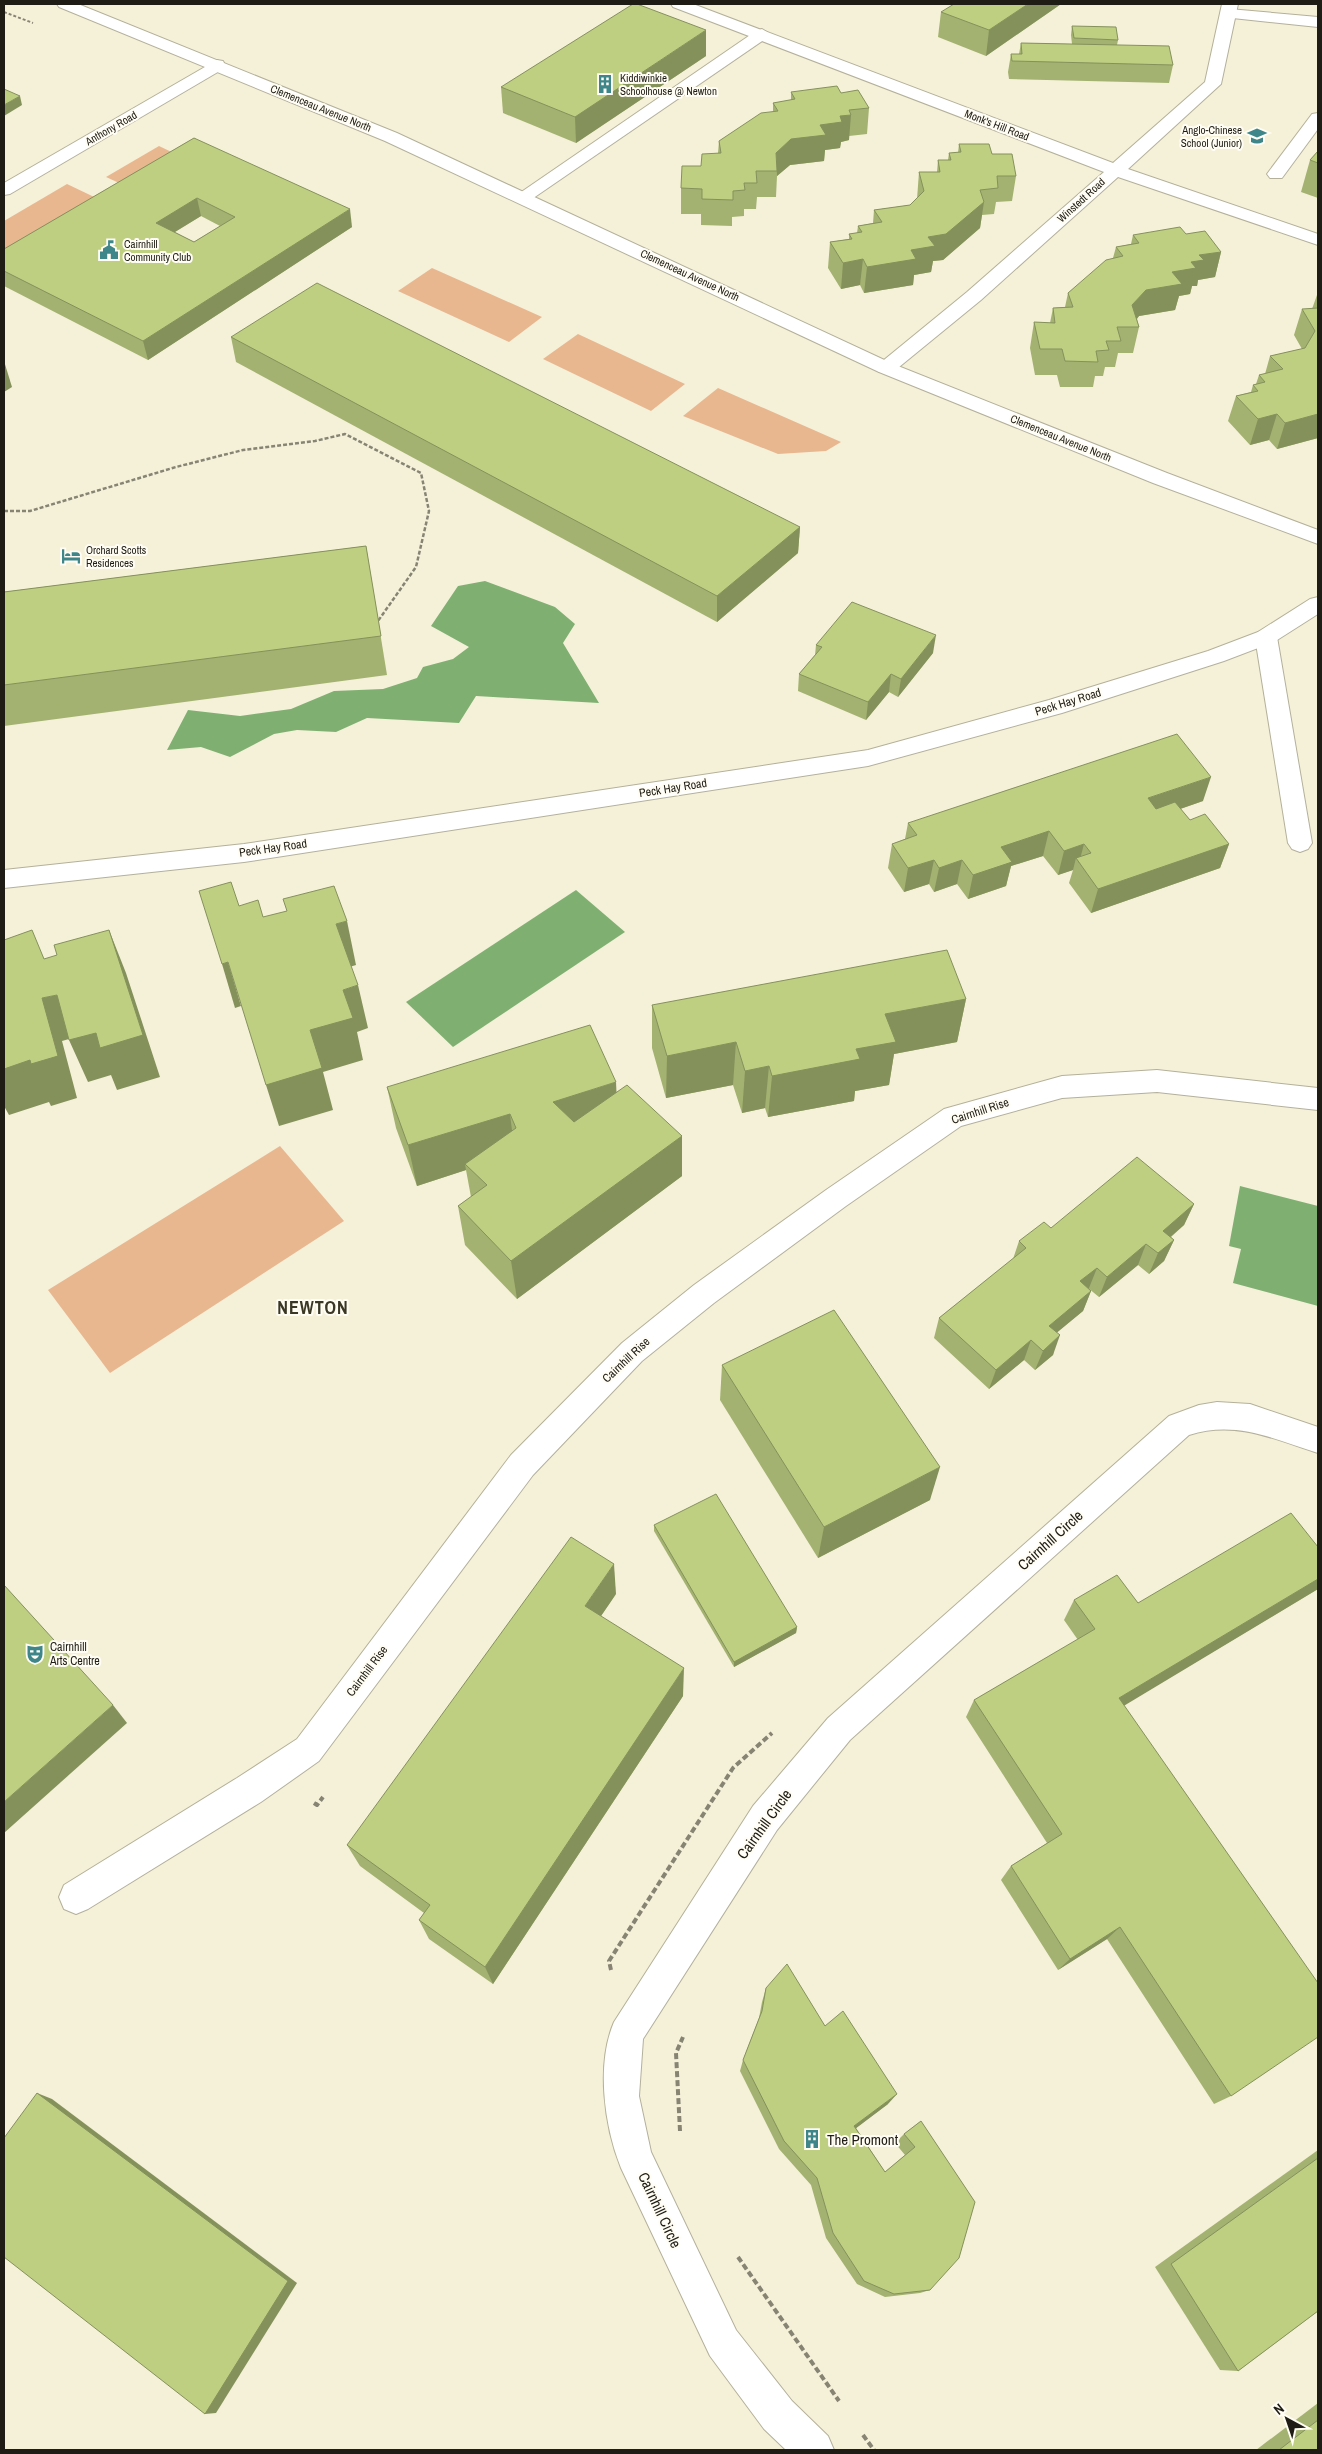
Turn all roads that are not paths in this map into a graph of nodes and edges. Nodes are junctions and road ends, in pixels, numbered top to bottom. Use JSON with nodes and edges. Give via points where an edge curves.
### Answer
{"nodes":[{"id":1,"x":66,"y":4,"type":"edge"},
{"id":2,"x":679,"y":4,"type":"edge"},
{"id":3,"x":1229,"y":9,"type":"edge"},
{"id":4,"x":1318,"y":22,"type":"edge"},
{"id":5,"x":762,"y":34,"type":"junction"},
{"id":6,"x":217,"y":65,"type":"junction"},
{"id":7,"x":1318,"y":118,"type":"edge"},
{"id":8,"x":1115,"y":170,"type":"junction"},
{"id":9,"x":1276,"y":174,"type":"dead end"},
{"id":10,"x":4,"y":190,"type":"edge"},
{"id":11,"x":523,"y":197,"type":"junction"},
{"id":12,"x":1318,"y":240,"type":"edge"},
{"id":13,"x":886,"y":368,"type":"junction"},
{"id":14,"x":1318,"y":537,"type":"edge"},
{"id":15,"x":1318,"y":604,"type":"edge"},
{"id":16,"x":1266,"y":638,"type":"junction"},
{"id":17,"x":1300,"y":843,"type":"dead end"},
{"id":18,"x":4,"y":879,"type":"edge"},
{"id":19,"x":1318,"y":1099,"type":"edge"},
{"id":20,"x":1318,"y":1440,"type":"edge"},
{"id":21,"x":76,"y":1897,"type":"dead end"},
{"id":22,"x":814,"y":2450,"type":"edge"}],
"edges":[{"from":1,"to":6,"type":"street","name":"Clemenceau Avenue North"},
{"from":2,"to":5,"type":"street","name":"Monk's Hill Road"},
{"from":3,"to":4,"type":"street"},
{"from":3,"to":8,"type":"street","name":"Winstedt Road","via":[[1213,84]]},
{"from":5,"to":8,"type":"street","name":"Monk's Hill Road"},
{"from":5,"to":11,"type":"street"},
{"from":6,"to":10,"type":"street","name":"Anthony Road"},
{"from":6,"to":11,"type":"street","name":"Clemenceau Avenue North","via":[[390,136]]},
{"from":7,"to":9,"type":"street"},
{"from":8,"to":12,"type":"street","name":"Monk's Hill Road"},
{"from":8,"to":13,"type":"street","name":"Winstedt Road","via":[[974,296]]},
{"from":11,"to":13,"type":"street","name":"Clemenceau Avenue North"},
{"from":13,"to":14,"type":"street","name":"Clemenceau Avenue North","via":[[1160,478]]},
{"from":15,"to":16,"type":"street","name":"Peck Hay Road"},
{"from":16,"to":17,"type":"street"},
{"from":16,"to":18,"type":"street","name":"Peck Hay Road","via":[[1054,707],[868,758],[244,853]]},
{"from":19,"to":21,"type":"street","name":"Cairnhill Rise","via":[[1157,1081],[1062,1087],[953,1117],[704,1294],[632,1352],[522,1465],[308,1750]]},
{"from":20,"to":22,"type":"street","name":"Cairnhill Circle","via":[[1250,1416],[1234,1414],[1200,1416],[1179,1425],[839,1729],[765,1818],[626,2034],[621,2096],[634,2155],[723,2343],[778,2415]]}]}
